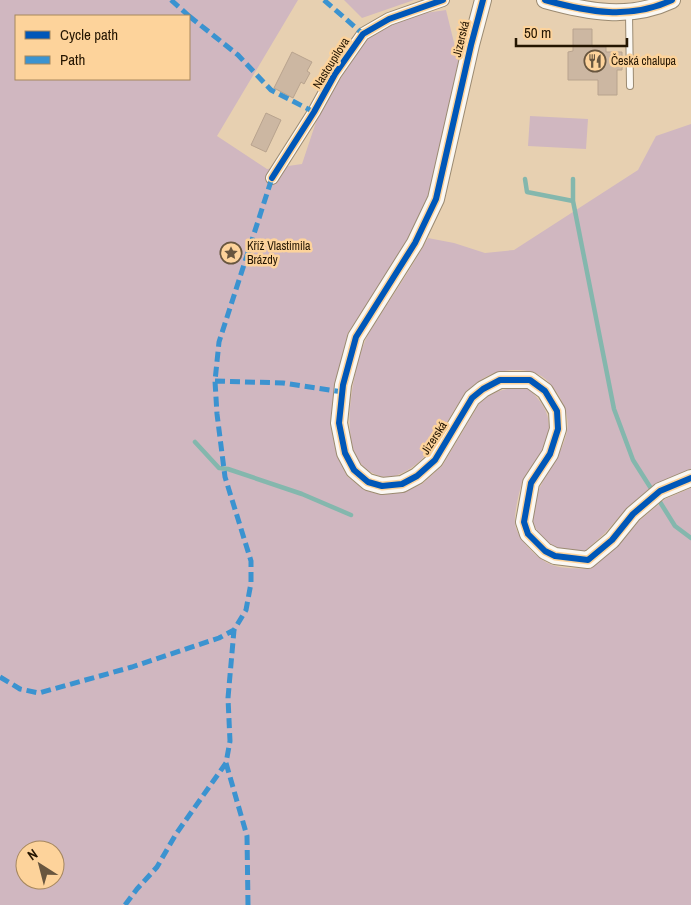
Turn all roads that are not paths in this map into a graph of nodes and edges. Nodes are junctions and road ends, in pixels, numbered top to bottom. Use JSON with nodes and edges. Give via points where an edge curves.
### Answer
{"nodes":[{"id":1,"x":443,"y":0,"type":"edge"},
{"id":2,"x":484,"y":0,"type":"edge"},
{"id":3,"x":545,"y":0,"type":"edge"},
{"id":4,"x":672,"y":0,"type":"edge"},
{"id":5,"x":629,"y":12,"type":"junction"},
{"id":6,"x":630,"y":86,"type":"dead end"},
{"id":7,"x":272,"y":178,"type":"dead end"},
{"id":8,"x":691,"y":478,"type":"edge"}],
"edges":[{"from":1,"to":7,"type":"street","name":"Nastoupilova","via":[[389,18],[363,34]]},
{"from":2,"to":8,"type":"street","name":"Jizerská","via":[[436,199],[415,243],[356,337],[343,385],[339,424],[345,453],[354,470],[368,482],[382,486],[402,484],[435,460],[472,398],[482,389],[500,380],[530,380],[545,391],[557,412],[558,429],[550,454],[531,483],[524,522],[528,534],[544,551],[555,556],[588,560],[660,491]]},
{"from":3,"to":5,"type":"street","via":[[605,13]]},
{"from":4,"to":5,"type":"street"},
{"from":5,"to":6,"type":"lane"}]}
